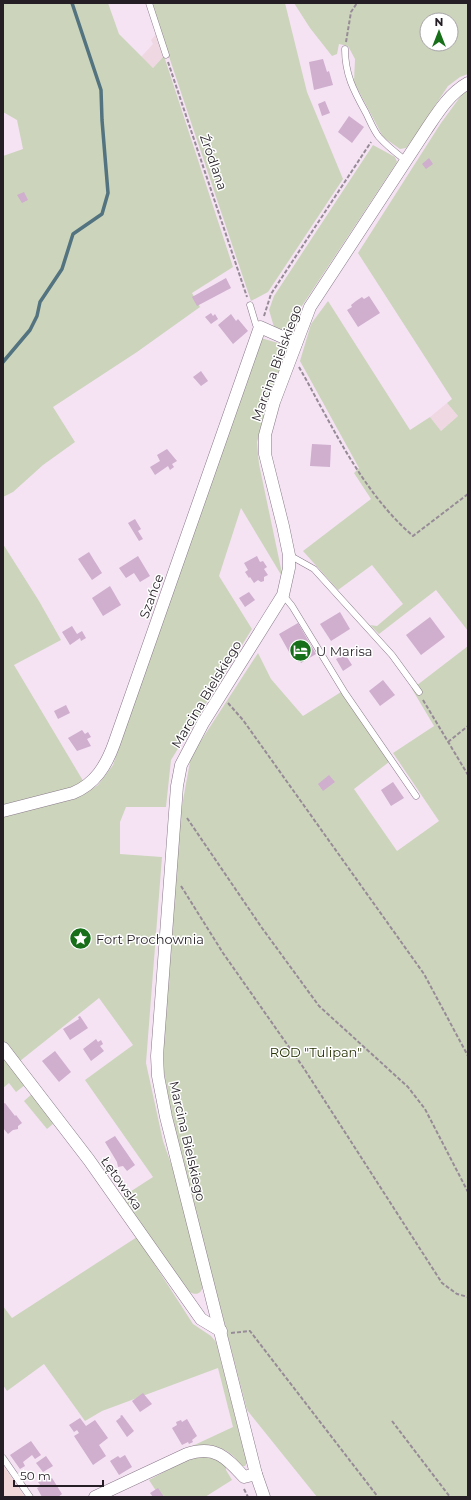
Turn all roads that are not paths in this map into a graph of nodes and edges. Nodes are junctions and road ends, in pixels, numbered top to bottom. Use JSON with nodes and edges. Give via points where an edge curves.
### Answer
{"nodes":[{"id":1,"x":148,"y":3,"type":"edge"},
{"id":2,"x":345,"y":49,"type":"road end"},
{"id":3,"x":166,"y":55,"type":"road end"},
{"id":4,"x":468,"y":83,"type":"edge"},
{"id":5,"x":405,"y":160,"type":"junction"},
{"id":6,"x":250,"y":305,"type":"road end"},
{"id":7,"x":260,"y":327,"type":"junction"},
{"id":8,"x":296,"y":343,"type":"junction"},
{"id":9,"x":289,"y":555,"type":"junction"},
{"id":10,"x":283,"y":595,"type":"junction"},
{"id":11,"x":419,"y":692,"type":"road end"},
{"id":12,"x":416,"y":796,"type":"dead end"},
{"id":13,"x":3,"y":811,"type":"edge"},
{"id":14,"x":3,"y":1048,"type":"edge"},
{"id":15,"x":221,"y":1331,"type":"junction"},
{"id":16,"x":3,"y":1458,"type":"edge"},
{"id":17,"x":256,"y":1474,"type":"junction"},
{"id":18,"x":30,"y":1497,"type":"edge"},
{"id":19,"x":95,"y":1497,"type":"edge"},
{"id":20,"x":264,"y":1497,"type":"edge"}],
"edges":[{"from":1,"to":3,"type":"lane"},
{"from":2,"to":5,"type":"lane","via":[[346,69],[350,80],[376,133]]},
{"from":4,"to":5,"type":"street","name":"Marcina Bielskiego","via":[[446,101]]},
{"from":5,"to":8,"type":"street","name":"Marcina Bielskiego","via":[[310,307]]},
{"from":6,"to":7,"type":"lane","via":[[256,325]]},
{"from":7,"to":8,"type":"street"},
{"from":7,"to":13,"type":"street","name":"Szańce","via":[[110,754],[99,773],[84,788]]},
{"from":8,"to":9,"type":"street","name":"Marcina Bielskiego","via":[[274,402],[265,435],[267,465]]},
{"from":9,"to":10,"type":"street","name":"Marcina Bielskiego"},
{"from":9,"to":11,"type":"lane","via":[[314,569],[392,655]]},
{"from":10,"to":12,"type":"lane","via":[[345,693]]},
{"from":10,"to":15,"type":"street","name":"Marcina Bielskiego","via":[[203,723],[181,765],[177,786],[158,1033],[158,1076],[166,1117]]},
{"from":14,"to":15,"type":"street","name":"Łętowska","via":[[89,1160],[201,1319]]},
{"from":15,"to":17,"type":"street","name":"Marcina Bielskiego"},
{"from":16,"to":18,"type":"lane"},
{"from":17,"to":19,"type":"street","via":[[244,1477],[219,1454],[195,1451]]},
{"from":17,"to":20,"type":"street","name":"Marcina Bielskiego"}]}
